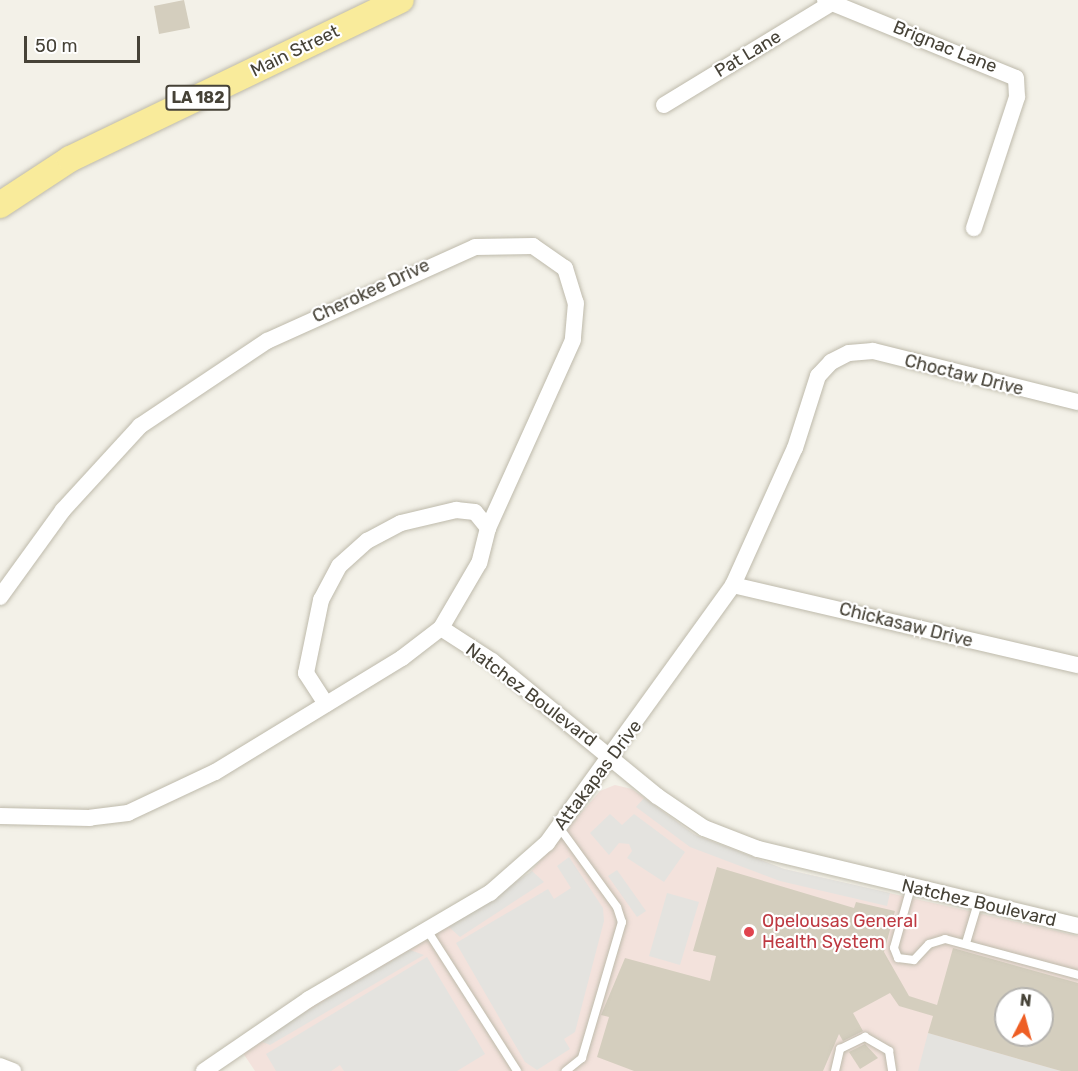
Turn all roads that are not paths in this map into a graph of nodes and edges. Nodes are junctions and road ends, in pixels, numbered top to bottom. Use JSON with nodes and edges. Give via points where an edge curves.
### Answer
{"nodes":[{"id":1,"x":401,"y":0,"type":"edge"},
{"id":2,"x":829,"y":1,"type":"edge"},
{"id":3,"x":664,"y":105,"type":"dead end"},
{"id":4,"x":0,"y":205,"type":"edge"},
{"id":5,"x":974,"y":228,"type":"dead end"},
{"id":6,"x":849,"y":353,"type":"joint"},
{"id":7,"x":1078,"y":402,"type":"edge"},
{"id":8,"x":488,"y":528,"type":"junction"},
{"id":9,"x":734,"y":585,"type":"junction"},
{"id":10,"x":0,"y":597,"type":"edge"},
{"id":11,"x":441,"y":628,"type":"junction"},
{"id":12,"x":1078,"y":664,"type":"edge"},
{"id":13,"x":326,"y":704,"type":"junction"},
{"id":14,"x":612,"y":756,"type":"junction"},
{"id":15,"x":0,"y":816,"type":"edge"},
{"id":16,"x":559,"y":827,"type":"junction"},
{"id":17,"x":910,"y":887,"type":"junction"},
{"id":18,"x":978,"y":903,"type":"junction"},
{"id":19,"x":1078,"y":926,"type":"edge"},
{"id":20,"x":427,"y":930,"type":"junction"},
{"id":21,"x":966,"y":943,"type":"junction"},
{"id":22,"x":1078,"y":975,"type":"edge"},
{"id":23,"x":0,"y":1066,"type":"edge"},
{"id":24,"x":834,"y":1069,"type":"edge"},
{"id":25,"x":13,"y":1071,"type":"edge"},
{"id":26,"x":204,"y":1071,"type":"edge"},
{"id":27,"x":517,"y":1071,"type":"edge"},
{"id":28,"x":566,"y":1071,"type":"edge"},
{"id":29,"x":892,"y":1071,"type":"edge"}],
"edges":[{"from":1,"to":4,"type":"main road","name":"Main Street","number":"LA 182","via":[[70,159]]},
{"from":2,"to":3,"type":"street","name":"Pat Lane"},
{"from":2,"to":5,"type":"street","name":"Brignac Lane","via":[[1016,78],[1017,97]]},
{"from":6,"to":7,"type":"street","name":"Choctaw Drive","via":[[873,351]]},
{"from":6,"to":9,"type":"street","name":"Attakapas Drive","via":[[818,376],[795,448]]},
{"from":8,"to":10,"type":"street","name":"Cherokee Drive","via":[[560,376],[576,322],[564,268],[533,246],[514,243],[476,247],[439,260],[300,323],[202,381],[113,453]]},
{"from":8,"to":11,"type":"street","name":"Cherokee Drive","via":[[479,563]]},
{"from":8,"to":13,"type":"street","via":[[475,512],[456,510],[401,523],[367,540],[339,566],[310,636],[306,673]]},
{"from":9,"to":12,"type":"street","name":"Chickasaw Drive"},
{"from":9,"to":14,"type":"street","name":"Attakapas Drive"},
{"from":11,"to":13,"type":"street"},
{"from":11,"to":14,"type":"street","name":"Natchez Boulevard"},
{"from":13,"to":15,"type":"street","via":[[215,772],[128,813],[90,818]]},
{"from":14,"to":16,"type":"street","name":"Attakapas Drive"},
{"from":14,"to":17,"type":"street","name":"Natchez Boulevard","via":[[657,796],[704,828],[758,849]]},
{"from":16,"to":20,"type":"street","name":"Attakapas Drive","via":[[490,893]]},
{"from":16,"to":28,"type":"lane","via":[[617,907],[622,922],[582,1058]]},
{"from":17,"to":18,"type":"street","name":"Natchez Boulevard"},
{"from":17,"to":21,"type":"lane","via":[[894,948],[898,958],[914,960],[937,940]]},
{"from":18,"to":19,"type":"street","name":"Natchez Boulevard"},
{"from":18,"to":21,"type":"lane"},
{"from":20,"to":26,"type":"street","name":"Attakapas Drive","via":[[243,1040]]},
{"from":20,"to":27,"type":"lane"},
{"from":21,"to":22,"type":"lane"},
{"from":23,"to":25,"type":"street"},
{"from":24,"to":29,"type":"lane","via":[[845,1044],[865,1036],[889,1051]]}]}
